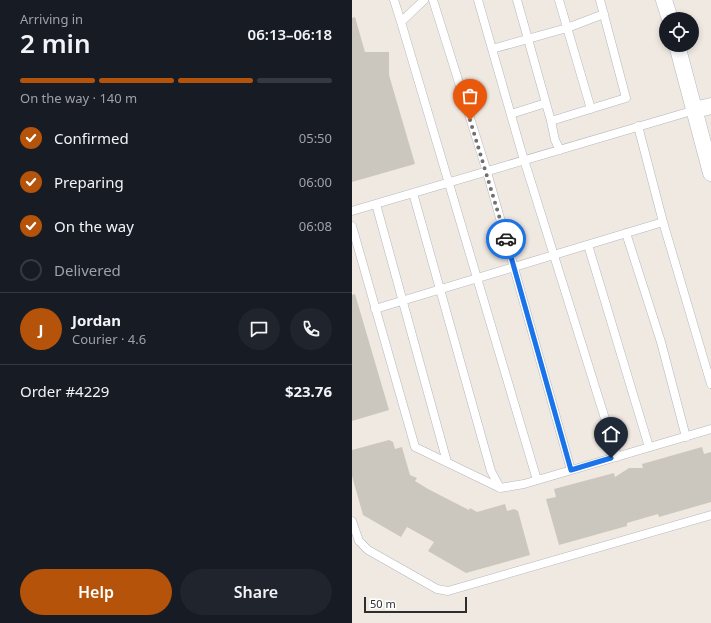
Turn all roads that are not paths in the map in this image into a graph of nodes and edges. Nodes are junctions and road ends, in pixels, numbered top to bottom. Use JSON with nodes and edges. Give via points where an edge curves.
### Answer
{"nodes":[{"id":1,"x":394,"y":0,"type":"edge"},
{"id":2,"x":424,"y":0,"type":"edge"},
{"id":3,"x":433,"y":0,"type":"edge"},
{"id":4,"x":478,"y":0,"type":"edge"},
{"id":5,"x":517,"y":0,"type":"edge"},
{"id":6,"x":559,"y":0,"type":"edge"},
{"id":7,"x":600,"y":0,"type":"edge"},
{"id":8,"x":664,"y":0,"type":"edge"},
{"id":9,"x":668,"y":12,"type":"edge"},
{"id":10,"x":604,"y":14,"type":"junction"},
{"id":11,"x":401,"y":22,"type":"junction"},
{"id":12,"x":567,"y":28,"type":"junction"},
{"id":13,"x":528,"y":39,"type":"junction"},
{"id":14,"x":492,"y":49,"type":"junction"},
{"id":15,"x":680,"y":52,"type":"edge"},
{"id":16,"x":546,"y":103,"type":"junction"},
{"id":17,"x":711,"y":106,"type":"edge"},
{"id":18,"x":591,"y":109,"type":"junction"},
{"id":19,"x":695,"y":110,"type":"junction"},
{"id":20,"x":511,"y":114,"type":"junction"},
{"id":21,"x":551,"y":121,"type":"junction"},
{"id":22,"x":638,"y":126,"type":"junction"},
{"id":23,"x":560,"y":150,"type":"junction"},
{"id":24,"x":524,"y":161,"type":"junction"},
{"id":25,"x":486,"y":172,"type":"junction"},
{"id":26,"x":711,"y":173,"type":"edge"},
{"id":27,"x":450,"y":183,"type":"junction"},
{"id":28,"x":412,"y":194,"type":"junction"},
{"id":29,"x":376,"y":204,"type":"junction"},
{"id":30,"x":352,"y":211,"type":"edge"},
{"id":31,"x":663,"y":222,"type":"junction"},
{"id":32,"x":352,"y":226,"type":"edge"},
{"id":33,"x":626,"y":233,"type":"junction"},
{"id":34,"x":588,"y":245,"type":"junction"},
{"id":35,"x":554,"y":255,"type":"junction"},
{"id":36,"x":514,"y":267,"type":"junction"},
{"id":37,"x":476,"y":278,"type":"junction"},
{"id":38,"x":440,"y":289,"type":"junction"},
{"id":39,"x":404,"y":300,"type":"junction"},
{"id":40,"x":375,"y":309,"type":"junction"},
{"id":41,"x":711,"y":384,"type":"edge"},
{"id":42,"x":711,"y":429,"type":"edge"},
{"id":43,"x":686,"y":437,"type":"junction"},
{"id":44,"x":649,"y":447,"type":"junction"},
{"id":45,"x":617,"y":457,"type":"junction"},
{"id":46,"x":447,"y":462,"type":"junction"},
{"id":47,"x":571,"y":470,"type":"junction"},
{"id":48,"x":537,"y":480,"type":"junction"},
{"id":49,"x":500,"y":488,"type":"junction"},
{"id":50,"x":711,"y":515,"type":"edge"},
{"id":51,"x":352,"y":521,"type":"edge"}],
"edges":[{"from":1,"to":11,"type":"lane"},
{"from":2,"to":11,"type":"lane"},
{"from":3,"to":25,"type":"lane"},
{"from":4,"to":14,"type":"lane"},
{"from":5,"to":13,"type":"lane"},
{"from":6,"to":12,"type":"lane"},
{"from":7,"to":10,"type":"lane"},
{"from":8,"to":9,"type":"street"},
{"from":10,"to":12,"type":"lane"},
{"from":10,"to":18,"type":"lane","via":[[626,98]]},
{"from":11,"to":27,"type":"lane"},
{"from":12,"to":13,"type":"lane"},
{"from":12,"to":18,"type":"lane"},
{"from":13,"to":14,"type":"lane"},
{"from":13,"to":16,"type":"lane"},
{"from":14,"to":20,"type":"lane"},
{"from":15,"to":19,"type":"street"},
{"from":16,"to":20,"type":"lane"},
{"from":16,"to":21,"type":"lane"},
{"from":17,"to":19,"type":"street"},
{"from":18,"to":21,"type":"lane"},
{"from":19,"to":22,"type":"lane"},
{"from":19,"to":26,"type":"street"},
{"from":20,"to":24,"type":"lane"},
{"from":21,"to":23,"type":"lane"},
{"from":22,"to":23,"type":"lane"},
{"from":22,"to":31,"type":"lane"},
{"from":23,"to":24,"type":"lane"},
{"from":24,"to":25,"type":"lane"},
{"from":24,"to":35,"type":"lane"},
{"from":25,"to":27,"type":"lane"},
{"from":25,"to":36,"type":"lane"},
{"from":27,"to":28,"type":"lane"},
{"from":27,"to":37,"type":"lane"},
{"from":28,"to":29,"type":"lane"},
{"from":28,"to":38,"type":"lane"},
{"from":29,"to":30,"type":"lane"},
{"from":29,"to":39,"type":"lane"},
{"from":31,"to":33,"type":"lane"},
{"from":31,"to":41,"type":"lane"},
{"from":32,"to":40,"type":"lane"},
{"from":33,"to":34,"type":"lane"},
{"from":33,"to":43,"type":"lane","via":[[661,342]]},
{"from":34,"to":35,"type":"lane"},
{"from":34,"to":44,"type":"lane"},
{"from":35,"to":36,"type":"lane"},
{"from":35,"to":45,"type":"lane"},
{"from":36,"to":37,"type":"lane"},
{"from":36,"to":47,"type":"lane"},
{"from":37,"to":38,"type":"lane"},
{"from":37,"to":48,"type":"lane"},
{"from":38,"to":39,"type":"lane"},
{"from":38,"to":49,"type":"lane","via":[[491,471]]},
{"from":39,"to":40,"type":"lane"},
{"from":39,"to":46,"type":"lane"},
{"from":40,"to":46,"type":"lane","via":[[415,447]]},
{"from":42,"to":43,"type":"lane"},
{"from":43,"to":44,"type":"lane"},
{"from":44,"to":45,"type":"lane"},
{"from":45,"to":47,"type":"lane"},
{"from":46,"to":49,"type":"lane"},
{"from":47,"to":48,"type":"lane"},
{"from":48,"to":49,"type":"lane"},
{"from":50,"to":51,"type":"lane","via":[[448,591],[437,589],[368,550],[360,541]]}]}
